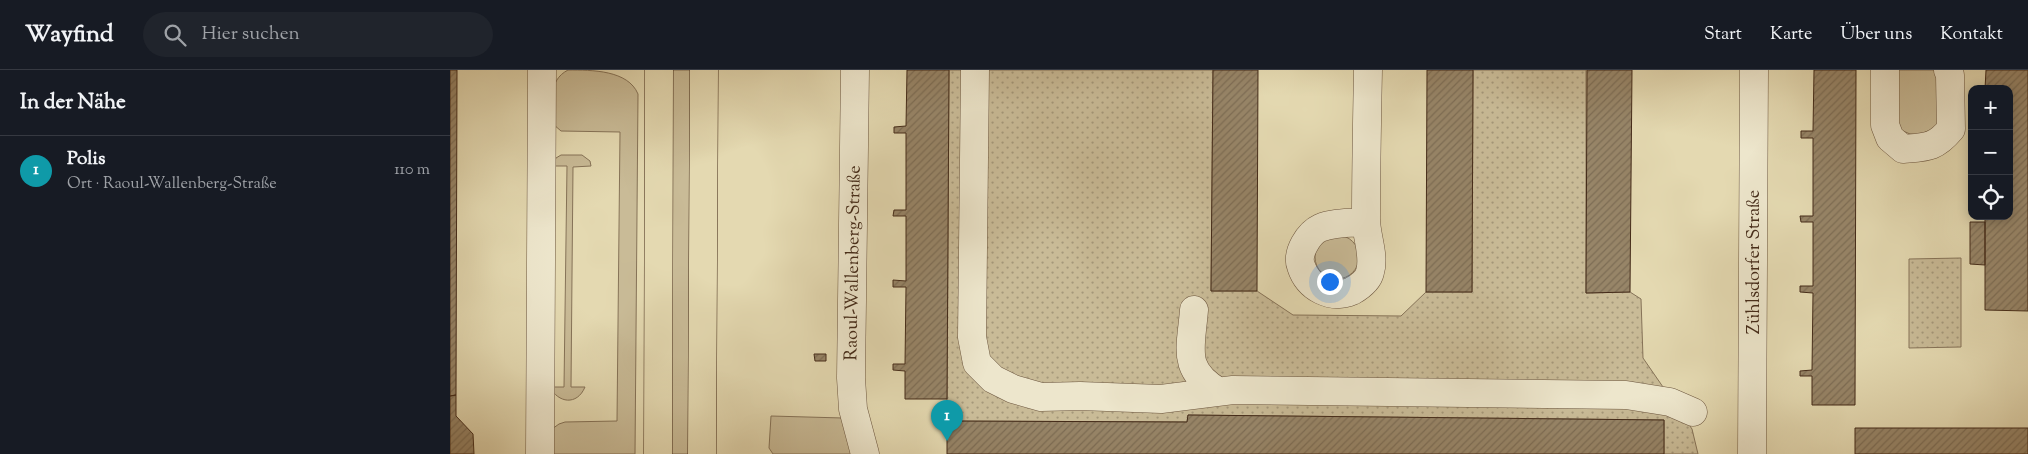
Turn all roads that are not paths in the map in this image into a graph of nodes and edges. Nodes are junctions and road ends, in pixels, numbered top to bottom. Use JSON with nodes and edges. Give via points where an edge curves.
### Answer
{"nodes":[{"id":1,"x":542,"y":70,"type":"edge"},
{"id":2,"x":659,"y":70,"type":"edge"},
{"id":3,"x":704,"y":70,"type":"edge"},
{"id":4,"x":855,"y":70,"type":"edge"},
{"id":5,"x":975,"y":70,"type":"edge"},
{"id":6,"x":1368,"y":70,"type":"edge"},
{"id":7,"x":1754,"y":70,"type":"edge"},
{"id":8,"x":1885,"y":70,"type":"edge"},
{"id":9,"x":1948,"y":70,"type":"edge"},
{"id":10,"x":1366,"y":222,"type":"dead end"},
{"id":11,"x":1194,"y":310,"type":"dead end"},
{"id":12,"x":1220,"y":392,"type":"junction"},
{"id":13,"x":1693,"y":412,"type":"dead end"},
{"id":14,"x":540,"y":454,"type":"edge"},
{"id":15,"x":658,"y":454,"type":"edge"},
{"id":16,"x":702,"y":454,"type":"edge"},
{"id":17,"x":865,"y":454,"type":"edge"},
{"id":18,"x":1752,"y":454,"type":"edge"}],
"edges":[{"from":1,"to":14,"type":"street"},
{"from":2,"to":15,"type":"main road"},
{"from":3,"to":16,"type":"main road"},
{"from":4,"to":17,"type":"street","name":"Raoul-Wallenberg-Straße","via":[[851,378],[853,409]]},
{"from":5,"to":12,"type":"street","via":[[972,337],[977,363],[993,378],[1013,389],[1041,397],[1161,399]]},
{"from":6,"to":10,"type":"street"},
{"from":7,"to":18,"type":"street","name":"Zühlsdorfer Straße"},
{"from":8,"to":9,"type":"street","via":[[1885,125],[1890,138],[1903,149],[1931,146],[1951,129]]},
{"from":11,"to":12,"type":"street","via":[[1191,357],[1195,372],[1204,383]]},
{"from":12,"to":13,"type":"street","via":[[1626,395],[1670,402]]}]}
